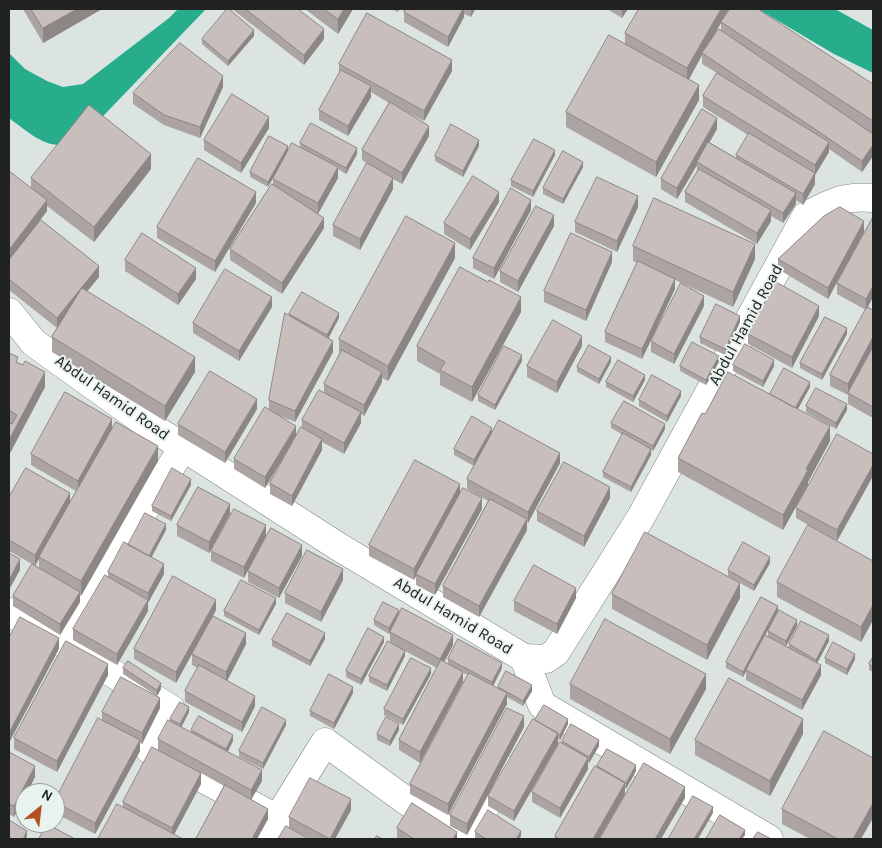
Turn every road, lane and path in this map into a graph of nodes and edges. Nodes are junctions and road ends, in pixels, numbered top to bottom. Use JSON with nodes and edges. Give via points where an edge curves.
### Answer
{"nodes":[{"id":1,"x":873,"y":198,"type":"edge"},
{"id":2,"x":9,"y":312,"type":"edge"},
{"id":3,"x":183,"y":447,"type":"junction"},
{"id":4,"x":9,"y":612,"type":"edge"},
{"id":5,"x":63,"y":643,"type":"junction"},
{"id":6,"x":524,"y":658,"type":"junction"},
{"id":7,"x":542,"y":705,"type":"junction"},
{"id":8,"x":272,"y":829,"type":"edge"},
{"id":9,"x":459,"y":839,"type":"edge"},
{"id":10,"x":467,"y":839,"type":"edge"},
{"id":11,"x":769,"y":839,"type":"edge"}],
"edges":[{"from":1,"to":6,"type":"street","name":"Abdul Hamid Road","via":[[855,196],[806,216],[640,517],[556,652],[546,659]]},
{"from":2,"to":3,"type":"street","name":"Abdul Hamid Road","via":[[34,343]]},
{"from":3,"to":5,"type":"street"},
{"from":3,"to":6,"type":"street","name":"Abdul Hamid Road","via":[[339,547]]},
{"from":4,"to":5,"type":"street"},
{"from":5,"to":8,"type":"street","via":[[172,709],[150,750]]},
{"from":6,"to":7,"type":"street"},
{"from":7,"to":10,"type":"street"},
{"from":7,"to":11,"type":"street"},
{"from":8,"to":9,"type":"street","via":[[325,742]]}]}
